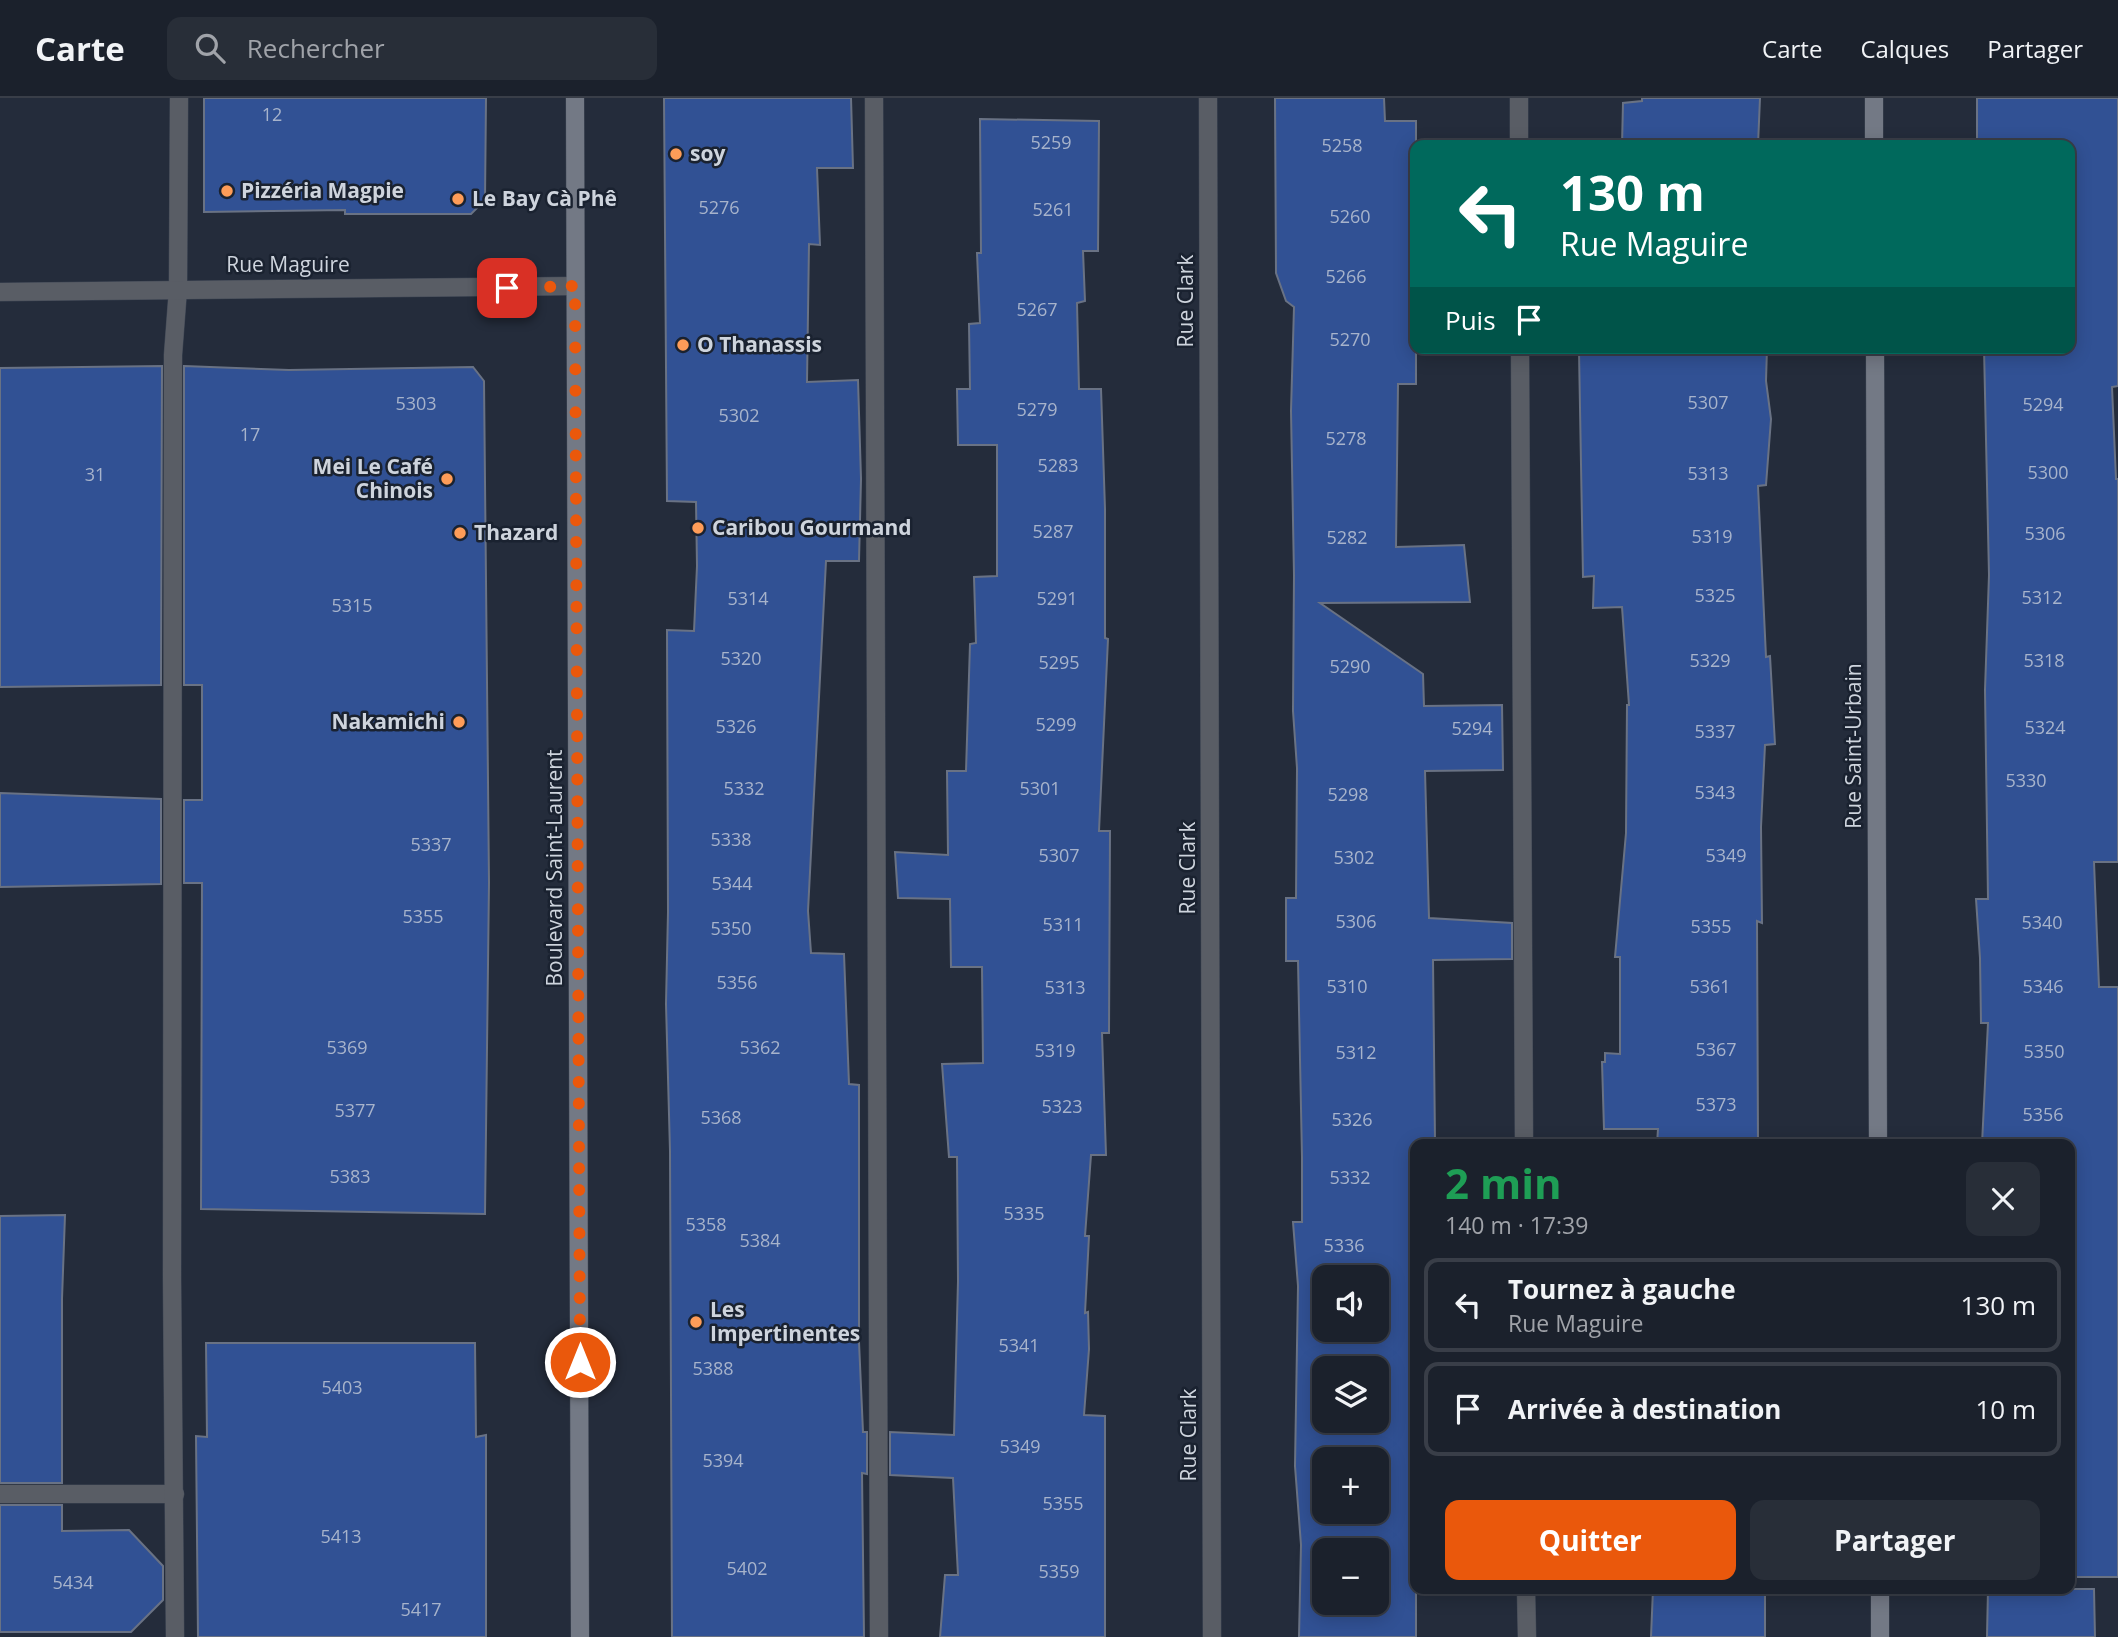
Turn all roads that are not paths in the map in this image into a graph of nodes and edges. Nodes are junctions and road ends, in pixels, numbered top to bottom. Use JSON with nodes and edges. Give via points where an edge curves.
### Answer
{"nodes":[{"id":1,"x":179,"y":98,"type":"edge"},
{"id":2,"x":575,"y":98,"type":"edge"},
{"id":3,"x":874,"y":98,"type":"edge"},
{"id":4,"x":1208,"y":98,"type":"edge"},
{"id":5,"x":1519,"y":98,"type":"edge"},
{"id":6,"x":1874,"y":98,"type":"edge"},
{"id":7,"x":1519,"y":140,"type":"edge"},
{"id":8,"x":1874,"y":140,"type":"edge"},
{"id":9,"x":575,"y":286,"type":"junction"},
{"id":10,"x":178,"y":289,"type":"junction"},
{"id":11,"x":0,"y":292,"type":"edge"},
{"id":12,"x":1520,"y":354,"type":"edge"},
{"id":13,"x":1875,"y":354,"type":"edge"},
{"id":14,"x":1524,"y":1139,"type":"edge"},
{"id":15,"x":1878,"y":1139,"type":"edge"},
{"id":16,"x":0,"y":1494,"type":"edge"},
{"id":17,"x":175,"y":1494,"type":"junction"},
{"id":18,"x":1526,"y":1594,"type":"edge"},
{"id":19,"x":1880,"y":1594,"type":"edge"},
{"id":20,"x":175,"y":1637,"type":"edge"},
{"id":21,"x":580,"y":1637,"type":"edge"},
{"id":22,"x":879,"y":1637,"type":"edge"},
{"id":23,"x":1212,"y":1637,"type":"edge"},
{"id":24,"x":1527,"y":1637,"type":"edge"},
{"id":25,"x":1880,"y":1637,"type":"edge"}],
"edges":[{"from":1,"to":10,"type":"street"},
{"from":2,"to":9,"type":"main road","name":"Boulevard Saint-Laurent"},
{"from":3,"to":22,"type":"street"},
{"from":4,"to":23,"type":"street","name":"Rue Clark"},
{"from":5,"to":7,"type":"street"},
{"from":6,"to":8,"type":"main road"},
{"from":9,"to":10,"type":"street","name":"Rue Maguire"},
{"from":9,"to":21,"type":"main road","name":"Boulevard Saint-Laurent"},
{"from":10,"to":11,"type":"street","name":"Rue Maguire"},
{"from":10,"to":17,"type":"street","via":[[173,383]]},
{"from":12,"to":14,"type":"street"},
{"from":13,"to":15,"type":"main road","name":"Rue Saint-Urbain"},
{"from":16,"to":17,"type":"street"},
{"from":17,"to":20,"type":"street"},
{"from":18,"to":24,"type":"street"},
{"from":19,"to":25,"type":"main road"}]}
